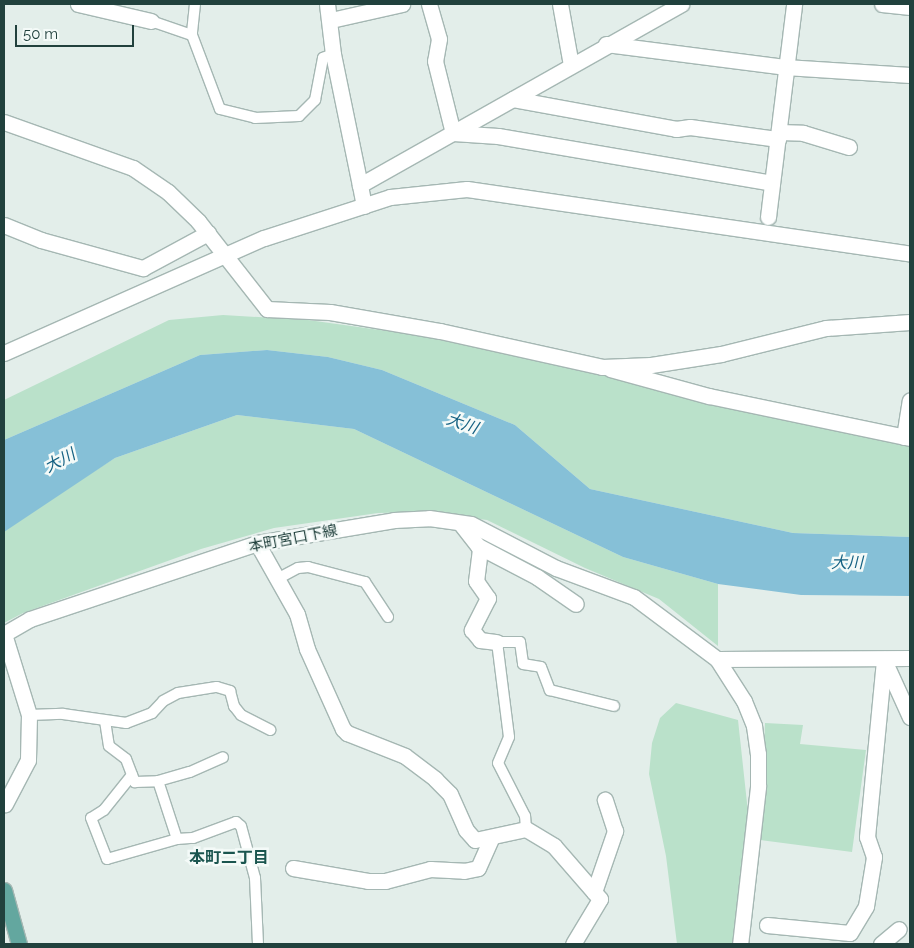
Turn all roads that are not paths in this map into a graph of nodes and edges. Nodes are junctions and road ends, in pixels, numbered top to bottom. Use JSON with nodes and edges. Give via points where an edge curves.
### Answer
{"nodes":[{"id":1,"x":78,"y":4,"type":"edge"},
{"id":2,"x":147,"y":4,"type":"edge"},
{"id":3,"x":195,"y":4,"type":"edge"},
{"id":4,"x":327,"y":4,"type":"edge"},
{"id":5,"x":402,"y":4,"type":"edge"},
{"id":6,"x":429,"y":4,"type":"edge"},
{"id":7,"x":560,"y":4,"type":"edge"},
{"id":8,"x":681,"y":4,"type":"edge"},
{"id":9,"x":794,"y":4,"type":"edge"},
{"id":10,"x":882,"y":4,"type":"edge"},
{"id":11,"x":910,"y":7,"type":"edge"},
{"id":12,"x":148,"y":20,"type":"junction"},
{"id":13,"x":331,"y":20,"type":"junction"},
{"id":14,"x":192,"y":34,"type":"junction"},
{"id":15,"x":606,"y":44,"type":"junction"},
{"id":16,"x":333,"y":54,"type":"junction"},
{"id":17,"x":571,"y":65,"type":"junction"},
{"id":18,"x":786,"y":67,"type":"junction"},
{"id":19,"x":910,"y":75,"type":"edge"},
{"id":20,"x":513,"y":99,"type":"junction"},
{"id":21,"x":4,"y":122,"type":"edge"},
{"id":22,"x":453,"y":133,"type":"junction"},
{"id":23,"x":778,"y":136,"type":"junction"},
{"id":24,"x":849,"y":147,"type":"dead end"},
{"id":25,"x":772,"y":183,"type":"junction"},
{"id":26,"x":360,"y":185,"type":"junction"},
{"id":27,"x":364,"y":206,"type":"junction"},
{"id":28,"x":768,"y":217,"type":"dead end"},
{"id":29,"x":4,"y":225,"type":"edge"},
{"id":30,"x":208,"y":233,"type":"junction"},
{"id":31,"x":225,"y":254,"type":"junction"},
{"id":32,"x":910,"y":254,"type":"edge"},
{"id":33,"x":910,"y":322,"type":"edge"},
{"id":34,"x":4,"y":353,"type":"edge"},
{"id":35,"x":602,"y":366,"type":"junction"},
{"id":36,"x":910,"y":400,"type":"edge"},
{"id":37,"x":907,"y":438,"type":"edge"},
{"id":38,"x":460,"y":523,"type":"junction"},
{"id":39,"x":258,"y":543,"type":"junction"},
{"id":40,"x":478,"y":546,"type":"junction"},
{"id":41,"x":279,"y":578,"type":"junction"},
{"id":42,"x":576,"y":604,"type":"dead end"},
{"id":43,"x":388,"y":617,"type":"dead end"},
{"id":44,"x":4,"y":634,"type":"edge"},
{"id":45,"x":497,"y":642,"type":"junction"},
{"id":46,"x":884,"y":658,"type":"junction"},
{"id":47,"x":910,"y":658,"type":"edge"},
{"id":48,"x":717,"y":659,"type":"junction"},
{"id":49,"x":614,"y":706,"type":"dead end"},
{"id":50,"x":29,"y":714,"type":"junction"},
{"id":51,"x":910,"y":717,"type":"edge"},
{"id":52,"x":105,"y":721,"type":"junction"},
{"id":53,"x":270,"y":730,"type":"dead end"},
{"id":54,"x":222,"y":757,"type":"dead end"},
{"id":55,"x":132,"y":775,"type":"junction"},
{"id":56,"x":158,"y":781,"type":"junction"},
{"id":57,"x":605,"y":800,"type":"dead end"},
{"id":58,"x":5,"y":804,"type":"dead end"},
{"id":59,"x":526,"y":829,"type":"junction"},
{"id":60,"x":177,"y":839,"type":"junction"},
{"id":61,"x":491,"y":839,"type":"junction"},
{"id":62,"x":294,"y":868,"type":"dead end"},
{"id":63,"x":4,"y":890,"type":"edge"},
{"id":64,"x":594,"y":892,"type":"junction"},
{"id":65,"x":767,"y":925,"type":"dead end"},
{"id":66,"x":899,"y":929,"type":"dead end"},
{"id":67,"x":19,"y":944,"type":"edge"},
{"id":68,"x":258,"y":944,"type":"edge"},
{"id":69,"x":573,"y":944,"type":"edge"},
{"id":70,"x":740,"y":944,"type":"edge"},
{"id":71,"x":881,"y":944,"type":"edge"}],
"edges":[{"from":1,"to":12,"type":"street"},
{"from":2,"to":12,"type":"street"},
{"from":3,"to":14,"type":"lane"},
{"from":4,"to":13,"type":"street"},
{"from":5,"to":13,"type":"street"},
{"from":6,"to":22,"type":"street","via":[[439,39],[435,61]]},
{"from":7,"to":17,"type":"street"},
{"from":8,"to":15,"type":"street"},
{"from":9,"to":18,"type":"street"},
{"from":10,"to":11,"type":"street"},
{"from":12,"to":14,"type":"lane"},
{"from":13,"to":16,"type":"street"},
{"from":14,"to":16,"type":"lane","via":[[220,109],[255,118],[299,116],[315,100],[323,58]]},
{"from":15,"to":17,"type":"street"},
{"from":15,"to":18,"type":"street"},
{"from":16,"to":26,"type":"street"},
{"from":17,"to":20,"type":"street"},
{"from":18,"to":19,"type":"street"},
{"from":18,"to":23,"type":"street"},
{"from":20,"to":22,"type":"street"},
{"from":20,"to":23,"type":"street","via":[[676,129],[690,127]]},
{"from":21,"to":30,"type":"street","via":[[133,168],[168,192]]},
{"from":22,"to":25,"type":"street","via":[[498,136]]},
{"from":22,"to":26,"type":"street"},
{"from":23,"to":24,"type":"street","via":[[803,133]]},
{"from":23,"to":25,"type":"street"},
{"from":25,"to":28,"type":"street"},
{"from":26,"to":27,"type":"street"},
{"from":27,"to":31,"type":"street"},
{"from":27,"to":32,"type":"street","via":[[390,198],[467,189]]},
{"from":29,"to":30,"type":"street","via":[[41,240],[143,268]]},
{"from":30,"to":31,"type":"street"},
{"from":31,"to":34,"type":"street"},
{"from":31,"to":35,"type":"street","via":[[267,309],[330,312],[440,331]]},
{"from":33,"to":35,"type":"street","via":[[826,328],[721,354],[652,365]]},
{"from":35,"to":37,"type":"street","via":[[709,396]]},
{"from":36,"to":37,"type":"street"},
{"from":38,"to":39,"type":"street","name":"本町宮口下線","via":[[429,518],[394,520]]},
{"from":38,"to":40,"type":"street"},
{"from":38,"to":48,"type":"street","name":"本町宮口下線","via":[[471,524],[556,568],[634,597]]},
{"from":39,"to":41,"type":"street"},
{"from":39,"to":44,"type":"street","name":"本町宮口下線","via":[[30,619]]},
{"from":40,"to":42,"type":"street","via":[[538,577]]},
{"from":40,"to":45,"type":"street","via":[[482,555],[476,581],[488,598],[472,630],[480,640]]},
{"from":41,"to":43,"type":"lane","via":[[298,568],[308,567],[365,582]]},
{"from":41,"to":61,"type":"street","via":[[343,729],[405,756],[450,794],[466,830],[475,840]]},
{"from":44,"to":50,"type":"street"},
{"from":45,"to":49,"type":"lane","via":[[520,642],[523,664],[540,666],[550,690]]},
{"from":45,"to":59,"type":"lane","via":[[509,737],[498,763],[525,816]]},
{"from":46,"to":47,"type":"street"},
{"from":46,"to":48,"type":"street"},
{"from":46,"to":51,"type":"street"},
{"from":46,"to":65,"type":"street","via":[[867,838],[874,857],[866,906],[850,933]]},
{"from":48,"to":70,"type":"street","via":[[744,702],[754,726],[758,754],[758,787]]},
{"from":50,"to":52,"type":"lane","via":[[63,714]]},
{"from":50,"to":58,"type":"street","via":[[28,760]]},
{"from":52,"to":53,"type":"lane","via":[[136,721],[178,693],[217,687],[230,691],[234,706],[241,715]]},
{"from":52,"to":55,"type":"lane","via":[[110,746],[126,759]]},
{"from":54,"to":56,"type":"lane","via":[[190,772]]},
{"from":55,"to":56,"type":"lane","via":[[135,782]]},
{"from":55,"to":60,"type":"lane","via":[[104,810],[91,818],[107,858]]},
{"from":56,"to":60,"type":"lane"},
{"from":57,"to":64,"type":"street","via":[[615,831]]},
{"from":59,"to":61,"type":"street"},
{"from":59,"to":64,"type":"street","via":[[554,846]]},
{"from":60,"to":68,"type":"lane","via":[[192,838],[236,822],[241,826],[255,878]]},
{"from":61,"to":62,"type":"street","via":[[478,868],[464,871],[430,869],[385,881],[368,881]]},
{"from":63,"to":67,"type":"main road"},
{"from":64,"to":69,"type":"street","via":[[600,899]]},
{"from":66,"to":71,"type":"street"}]}
